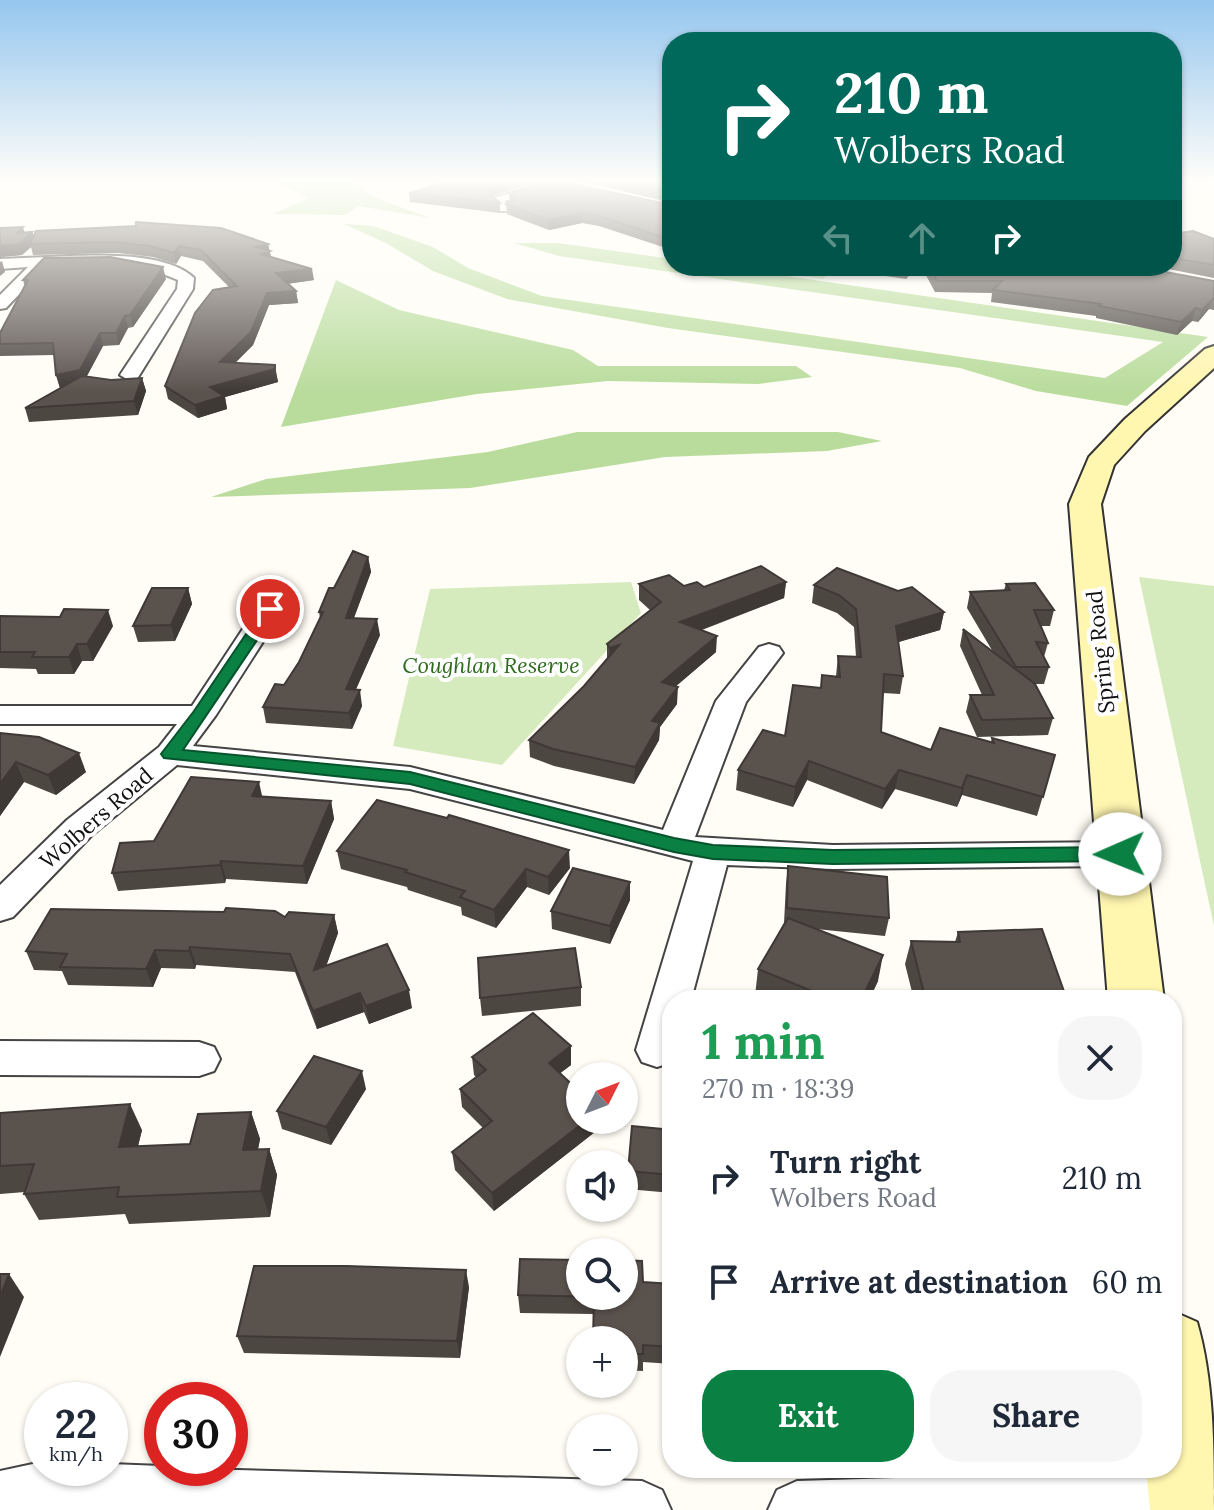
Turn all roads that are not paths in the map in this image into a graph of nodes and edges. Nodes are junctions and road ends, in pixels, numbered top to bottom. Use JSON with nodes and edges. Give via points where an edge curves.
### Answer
{"nodes":[{"id":1,"x":0,"y":264,"type":"edge"},
{"id":2,"x":40,"y":264,"type":"junction"},
{"id":3,"x":0,"y":304,"type":"edge"},
{"id":4,"x":1214,"y":354,"type":"edge"},
{"id":5,"x":130,"y":375,"type":"edge"},
{"id":6,"x":270,"y":609,"type":"dead end"},
{"id":7,"x":769,"y":653,"type":"dead end"},
{"id":8,"x":0,"y":715,"type":"edge"},
{"id":9,"x":201,"y":715,"type":"junction"},
{"id":10,"x":170,"y":754,"type":"junction"},
{"id":11,"x":674,"y":845,"type":"junction"},
{"id":12,"x":713,"y":852,"type":"junction"},
{"id":13,"x":1120,"y":854,"type":"junction"},
{"id":14,"x":0,"y":907,"type":"edge"},
{"id":15,"x":674,"y":990,"type":"edge"},
{"id":16,"x":1135,"y":990,"type":"edge"},
{"id":17,"x":662,"y":1032,"type":"edge"},
{"id":18,"x":657,"y":1050,"type":"dead end"},
{"id":19,"x":0,"y":1058,"type":"edge"},
{"id":20,"x":199,"y":1059,"type":"dead end"},
{"id":21,"x":1182,"y":1445,"type":"edge"},
{"id":22,"x":0,"y":1499,"type":"edge"},
{"id":23,"x":215,"y":1503,"type":"edge"},
{"id":24,"x":1188,"y":1504,"type":"edge"},
{"id":25,"x":642,"y":1510,"type":"edge"},
{"id":26,"x":797,"y":1510,"type":"edge"}],
"edges":[{"from":1,"to":2,"type":"street"},
{"from":2,"to":3,"type":"street"},
{"from":2,"to":5,"type":"street","via":[[146,263],[186,278],[185,289]]},
{"from":4,"to":13,"type":"main road","name":"Spring Road","via":[[1100,463],[1085,504]]},
{"from":6,"to":9,"type":"street","name":"Wolbers Road"},
{"from":7,"to":11,"type":"street","via":[[731,701]]},
{"from":8,"to":9,"type":"street"},
{"from":9,"to":10,"type":"street","name":"Wolbers Road"},
{"from":10,"to":11,"type":"street","via":[[410,778]]},
{"from":10,"to":14,"type":"street","name":"Wolbers Road","via":[[79,828]]},
{"from":11,"to":12,"type":"street"},
{"from":12,"to":13,"type":"street","via":[[833,857]]},
{"from":12,"to":15,"type":"street"},
{"from":13,"to":16,"type":"main road","name":"Spring Road"},
{"from":17,"to":18,"type":"street"},
{"from":19,"to":20,"type":"street"},
{"from":21,"to":24,"type":"main road"},
{"from":22,"to":23,"type":"street","via":[[45,1490]]},
{"from":23,"to":25,"type":"street"},
{"from":24,"to":26,"type":"street"}]}
